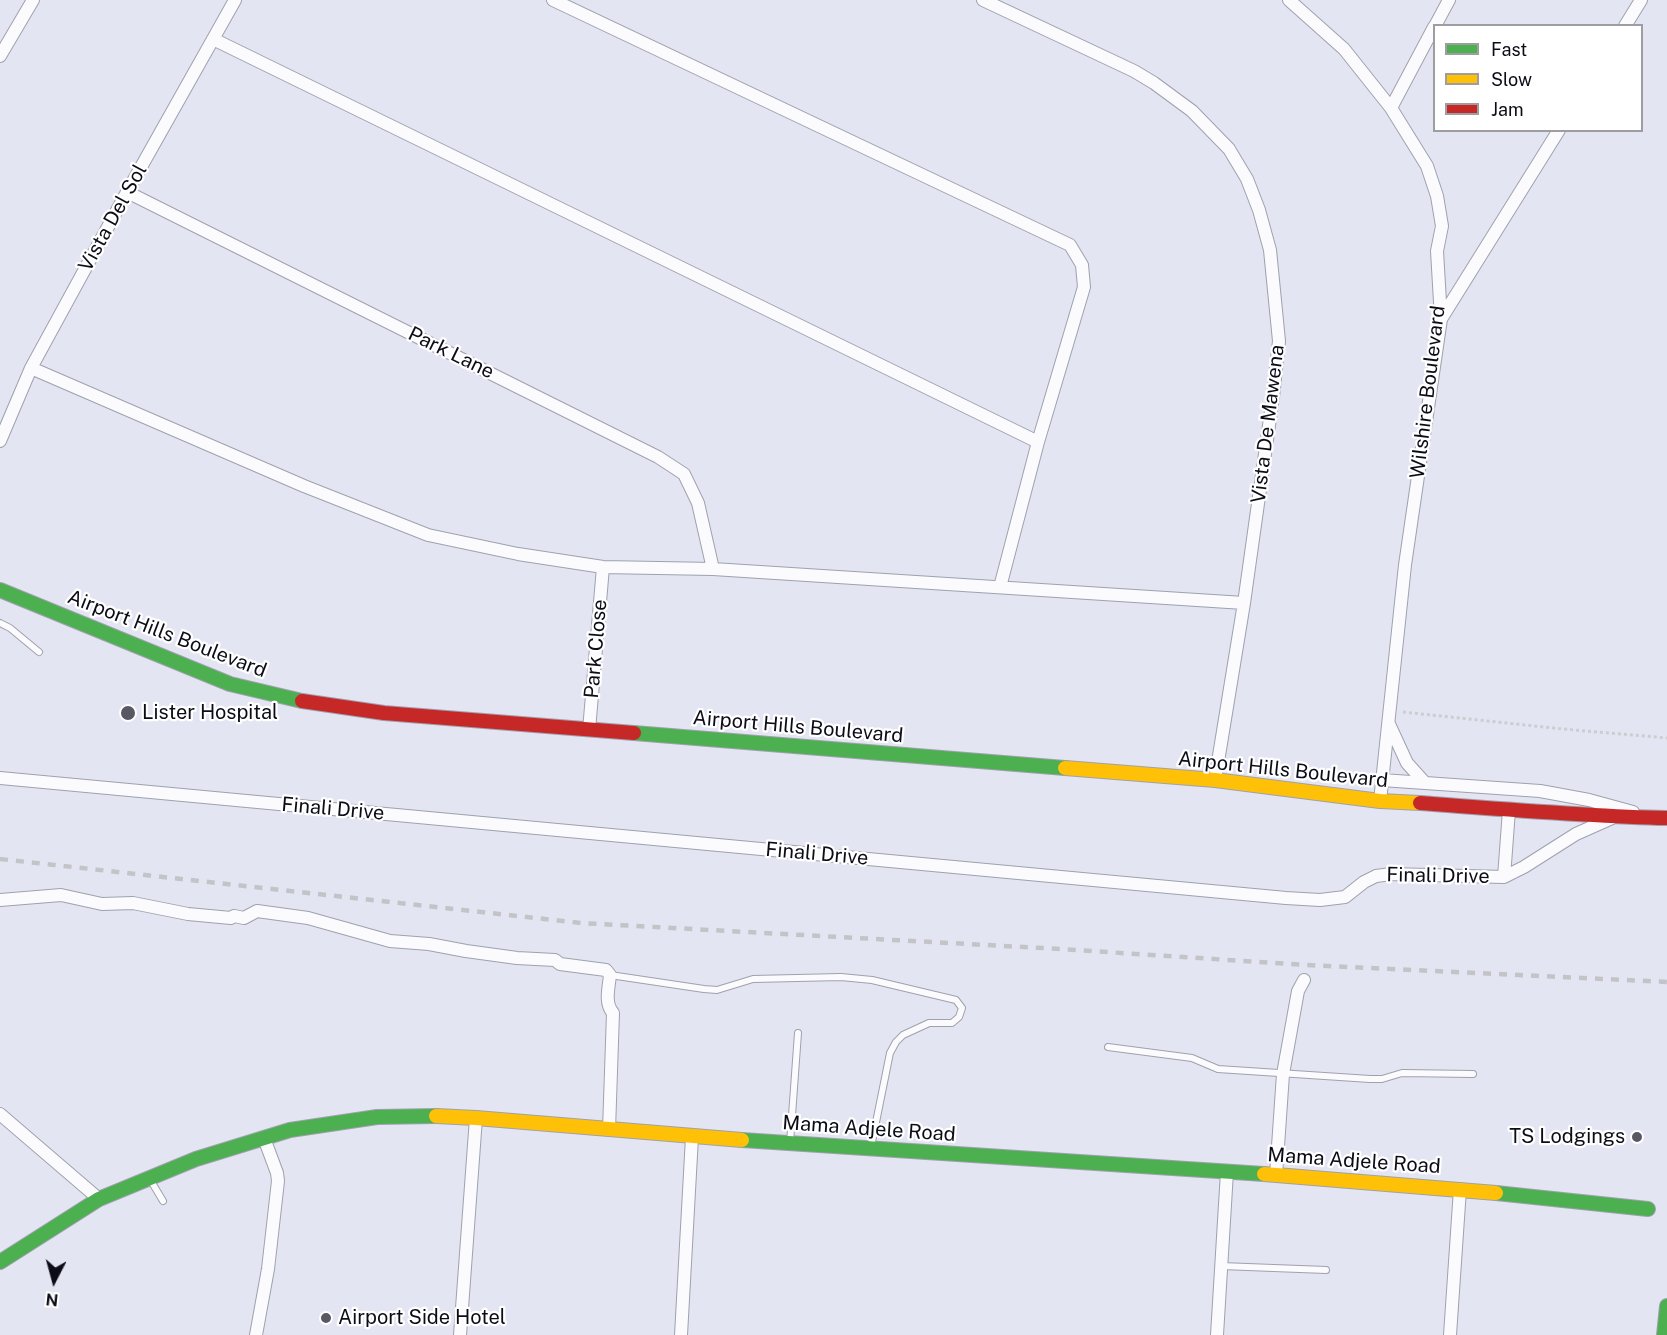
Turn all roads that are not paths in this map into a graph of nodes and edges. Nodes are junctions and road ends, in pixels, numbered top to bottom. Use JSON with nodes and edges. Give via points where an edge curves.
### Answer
{"nodes":[{"id":1,"x":33,"y":0,"type":"edge"},
{"id":2,"x":235,"y":0,"type":"edge"},
{"id":3,"x":553,"y":0,"type":"edge"},
{"id":4,"x":983,"y":0,"type":"edge"},
{"id":5,"x":1289,"y":0,"type":"edge"},
{"id":6,"x":1449,"y":0,"type":"edge"},
{"id":7,"x":1641,"y":0,"type":"edge"},
{"id":8,"x":1436,"y":24,"type":"edge"},
{"id":9,"x":1626,"y":24,"type":"edge"},
{"id":10,"x":1433,"y":30,"type":"edge"},
{"id":11,"x":213,"y":39,"type":"junction"},
{"id":12,"x":0,"y":56,"type":"edge"},
{"id":13,"x":1391,"y":108,"type":"junction"},
{"id":14,"x":1558,"y":132,"type":"edge"},
{"id":15,"x":127,"y":192,"type":"junction"},
{"id":16,"x":1441,"y":319,"type":"junction"},
{"id":17,"x":31,"y":368,"type":"junction"},
{"id":18,"x":0,"y":441,"type":"edge"},
{"id":19,"x":1038,"y":442,"type":"junction"},
{"id":20,"x":603,"y":567,"type":"junction"},
{"id":21,"x":713,"y":569,"type":"junction"},
{"id":22,"x":1000,"y":586,"type":"junction"},
{"id":23,"x":0,"y":590,"type":"edge"},
{"id":24,"x":1244,"y":603,"type":"junction"},
{"id":25,"x":0,"y":623,"type":"edge"},
{"id":26,"x":39,"y":652,"type":"dead end"},
{"id":27,"x":1389,"y":716,"type":"junction"},
{"id":28,"x":589,"y":730,"type":"junction"},
{"id":29,"x":0,"y":778,"type":"edge"},
{"id":30,"x":1215,"y":780,"type":"junction"},
{"id":31,"x":1382,"y":780,"type":"junction"},
{"id":32,"x":1425,"y":783,"type":"junction"},
{"id":33,"x":1380,"y":801,"type":"junction"},
{"id":34,"x":1509,"y":810,"type":"junction"},
{"id":35,"x":1613,"y":818,"type":"junction"},
{"id":36,"x":1651,"y":818,"type":"junction"},
{"id":37,"x":1667,"y":818,"type":"edge"},
{"id":38,"x":1504,"y":877,"type":"junction"},
{"id":39,"x":0,"y":900,"type":"edge"},
{"id":40,"x":610,"y":975,"type":"junction"},
{"id":41,"x":1304,"y":980,"type":"dead end"},
{"id":42,"x":798,"y":1033,"type":"dead end"},
{"id":43,"x":1108,"y":1047,"type":"dead end"},
{"id":44,"x":1283,"y":1074,"type":"junction"},
{"id":45,"x":1473,"y":1074,"type":"dead end"},
{"id":46,"x":0,"y":1114,"type":"edge"},
{"id":47,"x":476,"y":1118,"type":"junction"},
{"id":48,"x":609,"y":1130,"type":"junction"},
{"id":49,"x":692,"y":1137,"type":"junction"},
{"id":50,"x":264,"y":1138,"type":"junction"},
{"id":51,"x":790,"y":1143,"type":"junction"},
{"id":52,"x":871,"y":1150,"type":"junction"},
{"id":53,"x":1227,"y":1172,"type":"junction"},
{"id":54,"x":1276,"y":1175,"type":"junction"},
{"id":55,"x":150,"y":1178,"type":"junction"},
{"id":56,"x":1460,"y":1189,"type":"junction"},
{"id":57,"x":99,"y":1199,"type":"junction"},
{"id":58,"x":163,"y":1201,"type":"dead end"},
{"id":59,"x":1648,"y":1209,"type":"dead end"},
{"id":60,"x":0,"y":1262,"type":"edge"},
{"id":61,"x":1221,"y":1266,"type":"junction"},
{"id":62,"x":1326,"y":1270,"type":"dead end"},
{"id":63,"x":1667,"y":1306,"type":"edge"},
{"id":64,"x":256,"y":1335,"type":"edge"},
{"id":65,"x":460,"y":1335,"type":"edge"},
{"id":66,"x":681,"y":1335,"type":"edge"},
{"id":67,"x":1216,"y":1335,"type":"edge"},
{"id":68,"x":1450,"y":1335,"type":"edge"},
{"id":69,"x":1664,"y":1335,"type":"edge"}],
"edges":[{"from":1,"to":12,"type":"street"},
{"from":2,"to":11,"type":"street","name":"Vista Del Sol"},
{"from":3,"to":19,"type":"street","via":[[1070,244],[1082,265],[1084,286]]},
{"from":4,"to":24,"type":"street","name":"Vista De Mawena","via":[[1154,83],[1199,118],[1229,149],[1247,179],[1270,250],[1279,341]]},
{"from":5,"to":13,"type":"street","name":"Wilshire Boulevard","via":[[1344,49]]},
{"from":6,"to":8,"type":"street"},
{"from":7,"to":9,"type":"street"},
{"from":10,"to":13,"type":"street"},
{"from":11,"to":15,"type":"street","name":"Vista Del Sol"},
{"from":11,"to":19,"type":"street"},
{"from":13,"to":16,"type":"street","name":"Wilshire Boulevard","via":[[1426,166],[1437,196],[1442,226],[1437,251]]},
{"from":14,"to":16,"type":"street"},
{"from":15,"to":17,"type":"street","name":"Vista Del Sol"},
{"from":15,"to":21,"type":"street","name":"Park Lane","via":[[658,456],[684,474],[699,504]]},
{"from":16,"to":27,"type":"street","name":"Wilshire Boulevard","via":[[1405,565]]},
{"from":17,"to":18,"type":"street","name":"Vista Del Sol"},
{"from":17,"to":20,"type":"street","via":[[428,536]]},
{"from":19,"to":22,"type":"street"},
{"from":20,"to":21,"type":"street"},
{"from":20,"to":28,"type":"street","name":"Park Close"},
{"from":21,"to":22,"type":"street"},
{"from":22,"to":24,"type":"street"},
{"from":23,"to":28,"type":"street","name":"Airport Hills Boulevard","via":[[230,684],[299,701],[384,713]]},
{"from":24,"to":30,"type":"street","name":"Vista De Mawena"},
{"from":25,"to":26,"type":"lane"},
{"from":27,"to":31,"type":"street","name":"Wilshire Boulevard"},
{"from":27,"to":32,"type":"street","via":[[1407,763]]},
{"from":28,"to":30,"type":"street","name":"Airport Hills Boulevard"},
{"from":29,"to":38,"type":"street","name":"Finali Drive","via":[[1286,898],[1345,897],[1364,882],[1391,874]]},
{"from":30,"to":33,"type":"street","name":"Airport Hills Boulevard"},
{"from":31,"to":32,"type":"street"},
{"from":31,"to":33,"type":"street","name":"Wilshire Boulevard"},
{"from":32,"to":36,"type":"street","via":[[1540,790]]},
{"from":33,"to":34,"type":"street","name":"Airport Hills Boulevard"},
{"from":34,"to":35,"type":"street","name":"Airport Hills Boulevard"},
{"from":34,"to":38,"type":"street"},
{"from":35,"to":36,"type":"street","name":"Airport Hills Boulevard"},
{"from":35,"to":38,"type":"street","name":"Finali Drive","via":[[1576,834]]},
{"from":36,"to":37,"type":"street","name":"Airport Hills Boulevard"},
{"from":39,"to":40,"type":"street","via":[[61,895],[102,904],[134,903],[231,918],[244,918],[257,911],[308,918],[390,940],[555,960],[606,970]]},
{"from":40,"to":48,"type":"street","via":[[607,998],[613,1013]]},
{"from":40,"to":52,"type":"lane","via":[[717,990],[768,977],[859,978],[956,1000],[962,1008],[952,1023],[929,1023],[896,1042],[890,1053]]},
{"from":41,"to":44,"type":"street","via":[[1298,991]]},
{"from":42,"to":51,"type":"lane"},
{"from":43,"to":44,"type":"lane","via":[[1192,1058],[1218,1069]]},
{"from":44,"to":45,"type":"lane","via":[[1382,1079],[1402,1073]]},
{"from":44,"to":54,"type":"street"},
{"from":46,"to":57,"type":"street"},
{"from":47,"to":48,"type":"street","name":"Mama Adjele Road"},
{"from":47,"to":50,"type":"street","name":"Mama Adjele Road","via":[[377,1118]]},
{"from":47,"to":65,"type":"street"},
{"from":48,"to":49,"type":"street","name":"Mama Adjele Road"},
{"from":49,"to":51,"type":"street","name":"Mama Adjele Road"},
{"from":49,"to":66,"type":"street"},
{"from":50,"to":55,"type":"street","name":"Mama Adjele Road"},
{"from":50,"to":64,"type":"street","via":[[278,1180]]},
{"from":51,"to":52,"type":"street","name":"Mama Adjele Road"},
{"from":52,"to":53,"type":"street","name":"Mama Adjele Road"},
{"from":53,"to":54,"type":"street","name":"Mama Adjele Road"},
{"from":53,"to":61,"type":"street"},
{"from":54,"to":56,"type":"street","name":"Mama Adjele Road"},
{"from":55,"to":57,"type":"street","name":"Mama Adjele Road"},
{"from":55,"to":58,"type":"lane"},
{"from":56,"to":59,"type":"street","name":"Mama Adjele Road"},
{"from":56,"to":68,"type":"street"},
{"from":57,"to":60,"type":"street","name":"Mama Adjele Road"},
{"from":61,"to":62,"type":"lane"},
{"from":61,"to":67,"type":"street"},
{"from":63,"to":69,"type":"street"}]}
